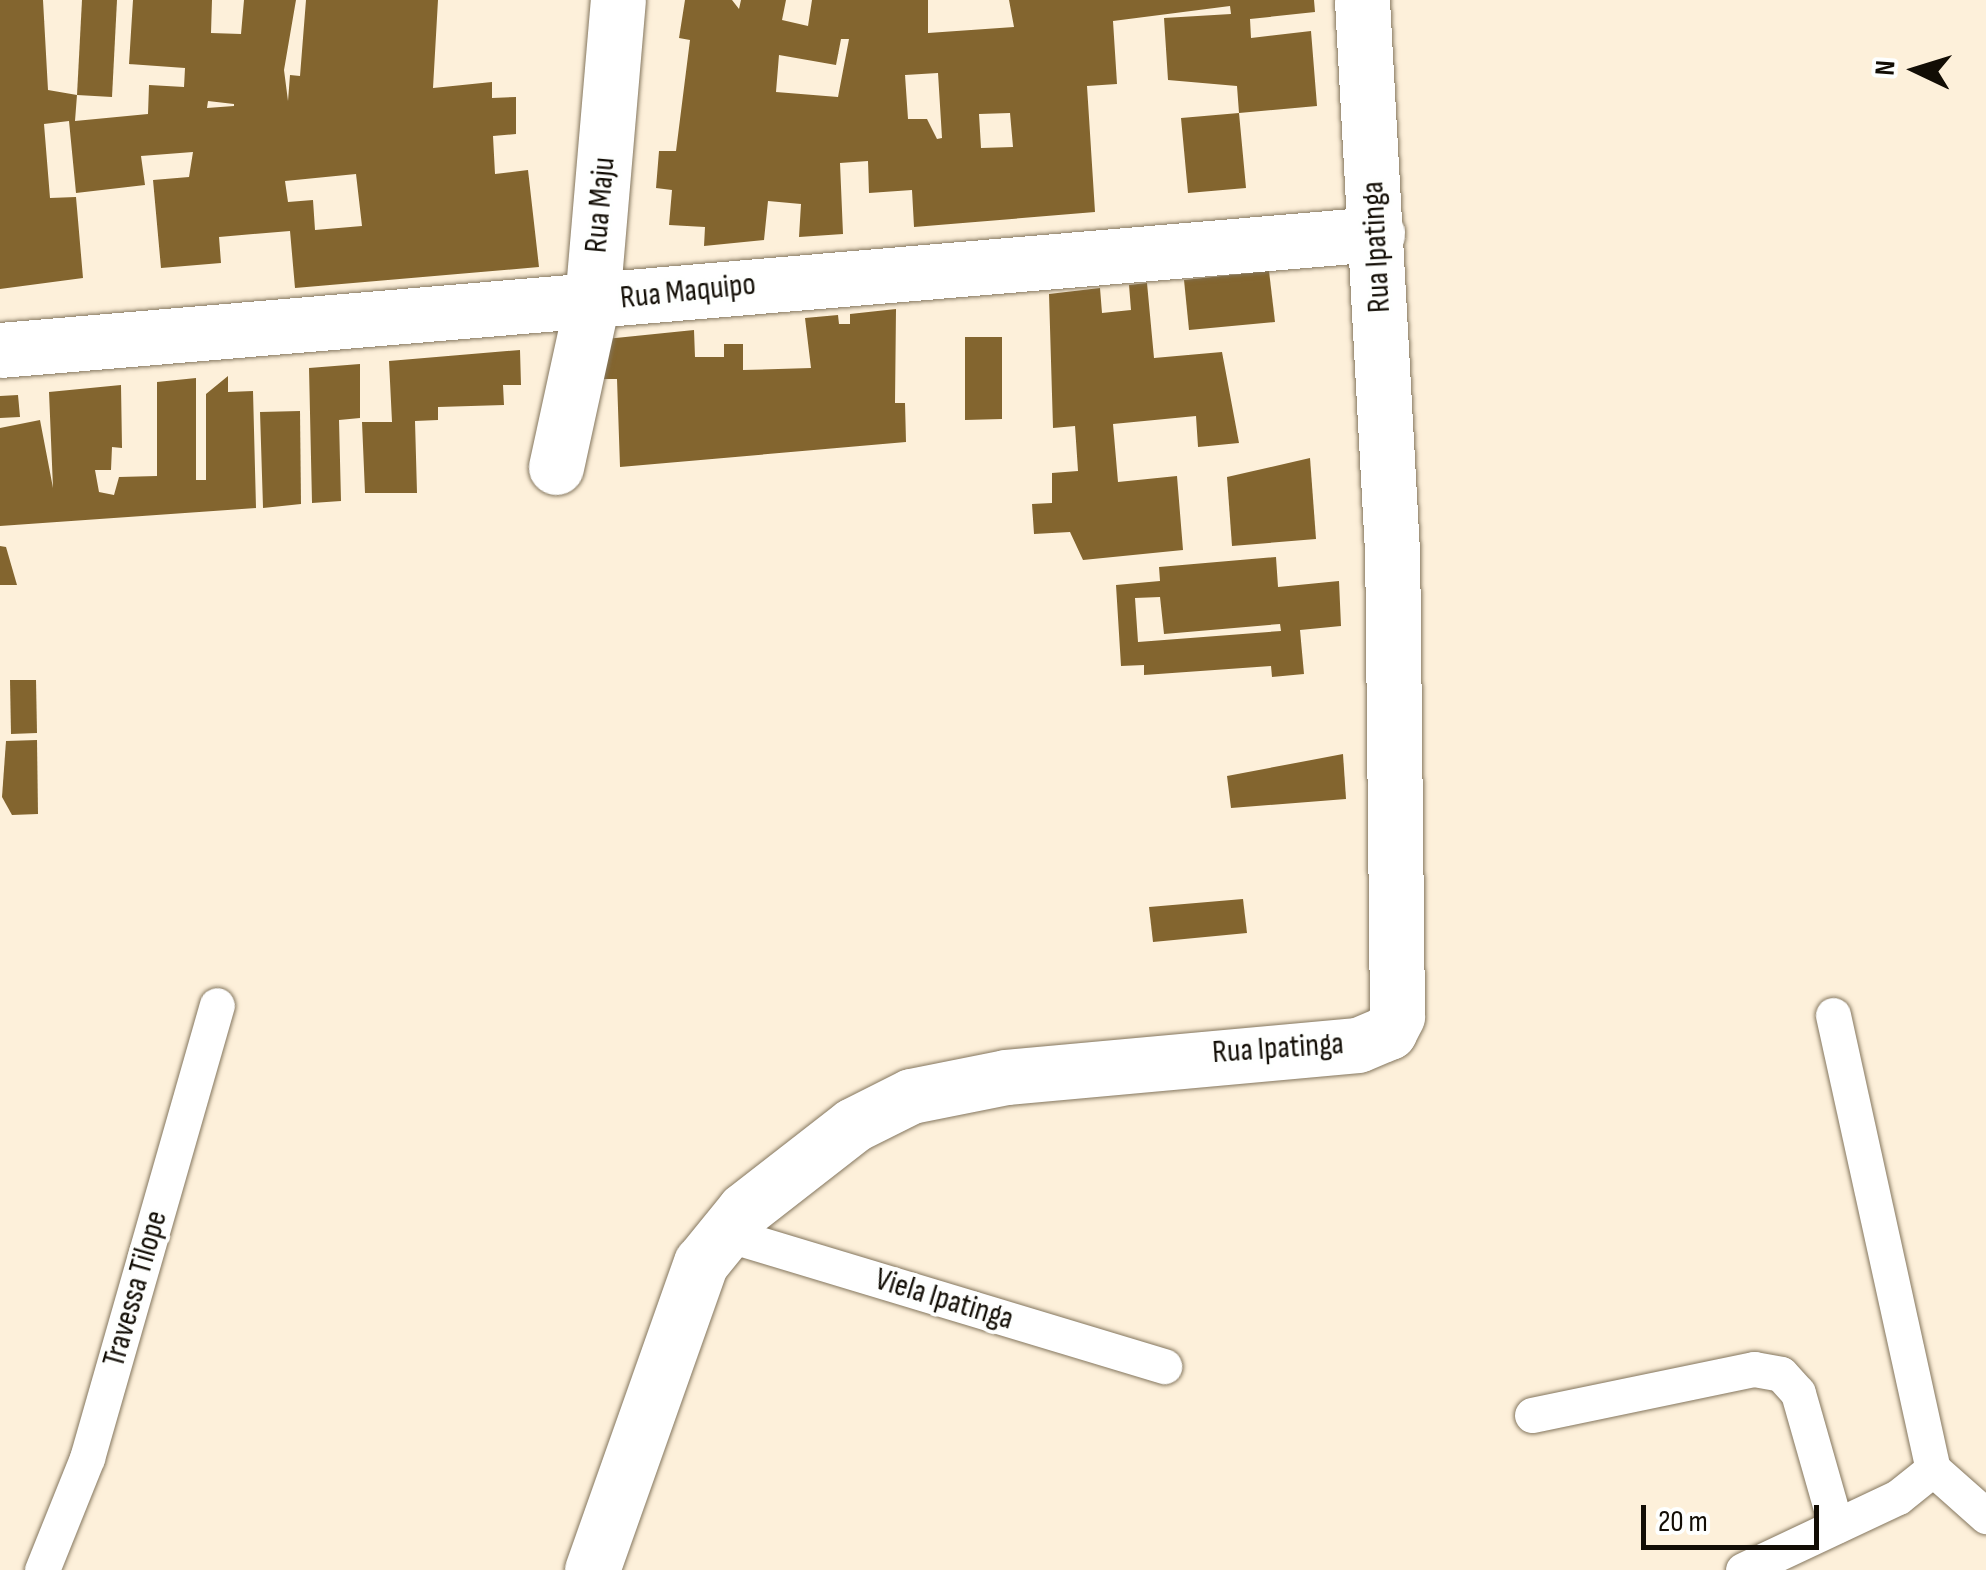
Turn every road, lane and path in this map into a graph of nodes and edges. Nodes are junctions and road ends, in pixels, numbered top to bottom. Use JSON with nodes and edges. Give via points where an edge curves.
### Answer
{"nodes":[{"id":1,"x":618,"y":0,"type":"edge"},
{"id":2,"x":1362,"y":0,"type":"edge"},
{"id":3,"x":1377,"y":234,"type":"junction"},
{"id":4,"x":592,"y":302,"type":"junction"},
{"id":5,"x":0,"y":350,"type":"edge"},
{"id":6,"x":556,"y":467,"type":"dead end"},
{"id":7,"x":217,"y":1005,"type":"dead end"},
{"id":8,"x":1834,"y":1015,"type":"dead end"},
{"id":9,"x":723,"y":1233,"type":"junction"},
{"id":10,"x":1164,"y":1366,"type":"dead end"},
{"id":11,"x":1532,"y":1416,"type":"dead end"},
{"id":12,"x":1933,"y":1469,"type":"junction"},
{"id":13,"x":1986,"y":1516,"type":"edge"},
{"id":14,"x":1836,"y":1526,"type":"junction"},
{"id":15,"x":42,"y":1570,"type":"edge"},
{"id":16,"x":592,"y":1570,"type":"edge"},
{"id":17,"x":1743,"y":1570,"type":"edge"}],
"edges":[{"from":1,"to":4,"type":"street","name":"Rua Maju"},
{"from":2,"to":3,"type":"street","name":"Rua Ipatinga"},
{"from":3,"to":4,"type":"street","name":"Rua Maquipo","via":[[927,265]]},
{"from":3,"to":9,"type":"street","name":"Rua Ipatinga","via":[[1400,862],[1400,981],[1388,1032],[1358,1045],[1138,1058],[911,1096],[853,1125]]},
{"from":4,"to":5,"type":"street","name":"Rua Maquipo"},
{"from":4,"to":6,"type":"street","name":"Rua Maju"},
{"from":7,"to":15,"type":"lane","name":"Travessa Tilope","via":[[88,1458]]},
{"from":8,"to":12,"type":"lane"},
{"from":9,"to":10,"type":"lane","name":"Viela Ipatinga"},
{"from":9,"to":16,"type":"street","name":"Rua Ipatinga","via":[[702,1264]]},
{"from":11,"to":14,"type":"lane","via":[[1754,1368],[1781,1374],[1798,1394]]},
{"from":12,"to":13,"type":"lane"},
{"from":12,"to":14,"type":"lane"},
{"from":14,"to":17,"type":"lane"}]}
